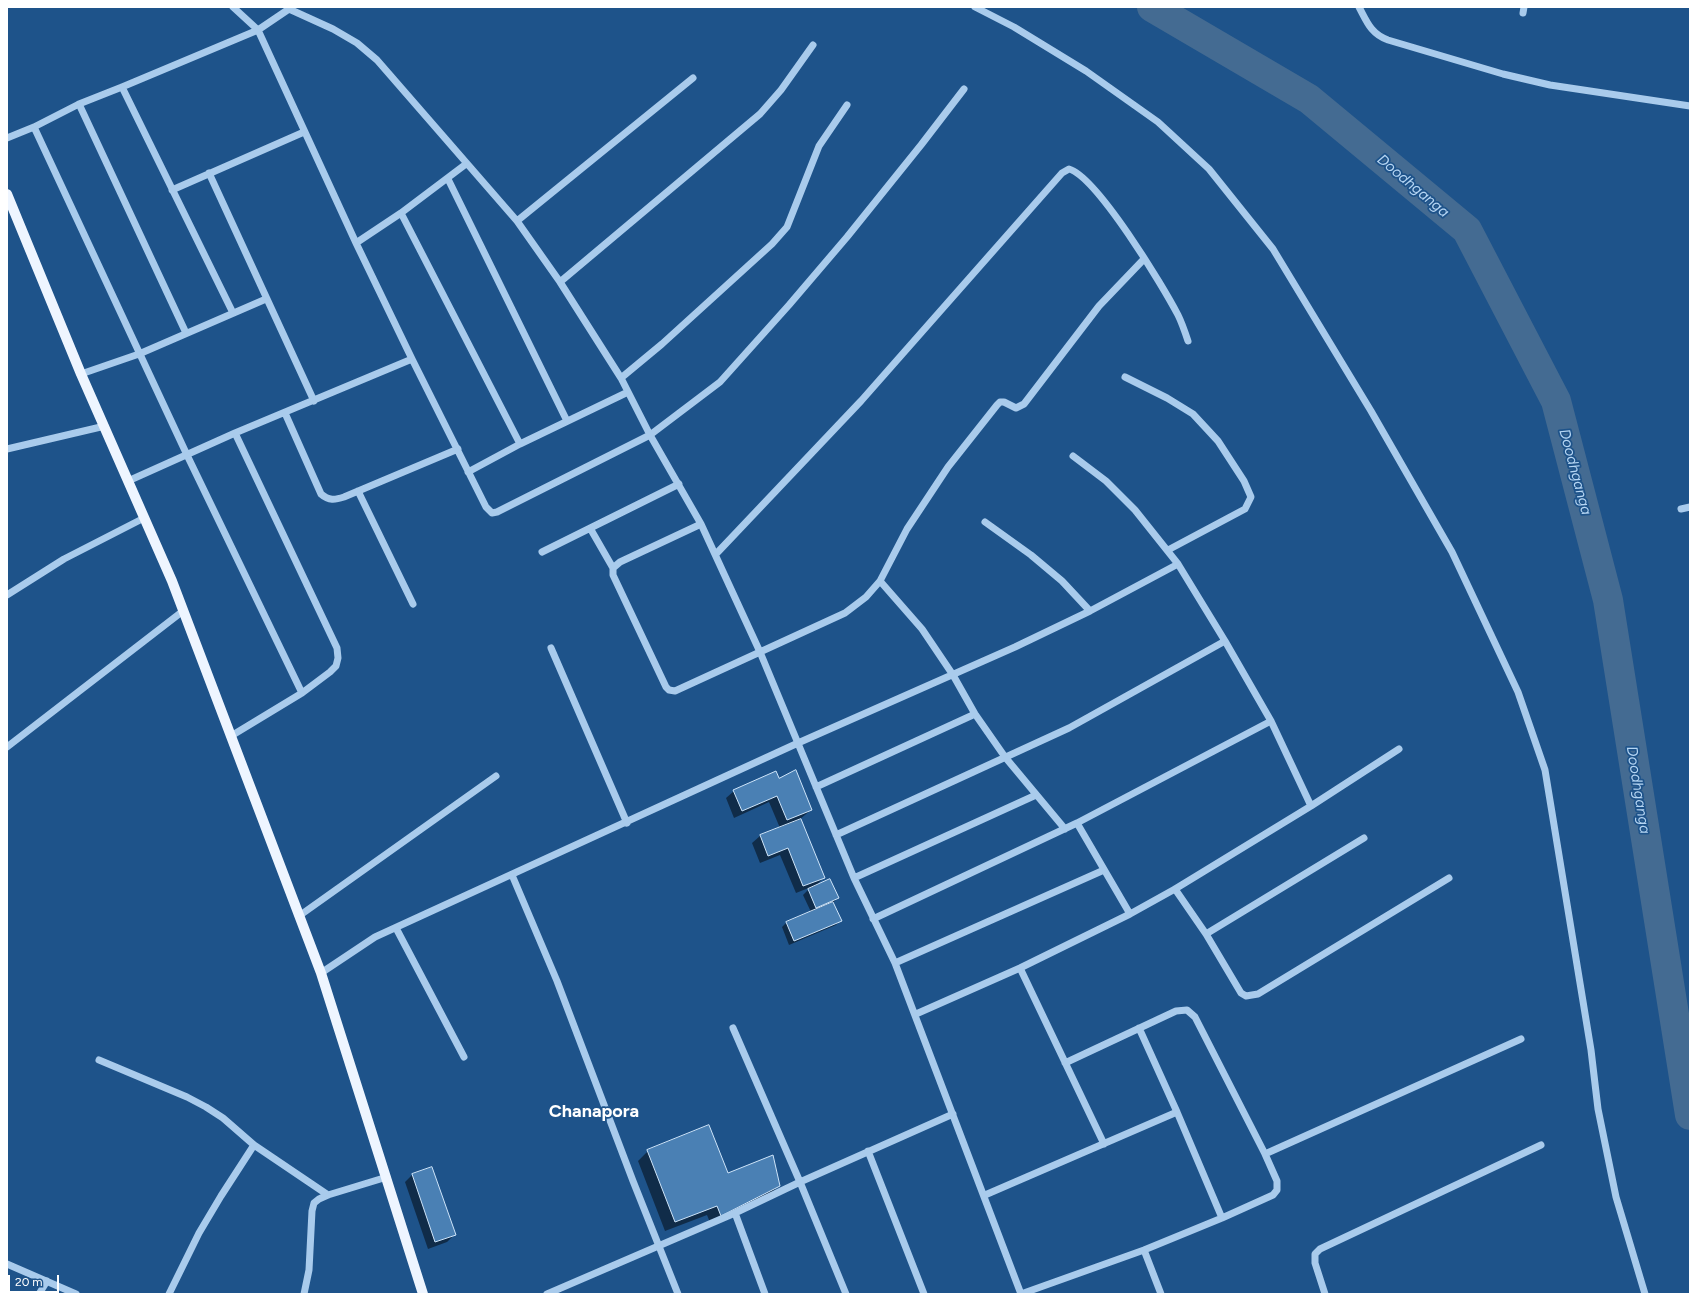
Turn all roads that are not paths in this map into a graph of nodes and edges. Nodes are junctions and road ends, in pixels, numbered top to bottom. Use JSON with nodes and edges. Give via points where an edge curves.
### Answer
{"nodes":[{"id":1,"x":233,"y":7,"type":"edge"},
{"id":2,"x":975,"y":7,"type":"edge"},
{"id":3,"x":1359,"y":7,"type":"edge"},
{"id":4,"x":288,"y":8,"type":"edge"},
{"id":5,"x":258,"y":30,"type":"junction"},
{"id":6,"x":813,"y":45,"type":"dead end"},
{"id":7,"x":693,"y":78,"type":"dead end"},
{"id":8,"x":122,"y":87,"type":"junction"},
{"id":9,"x":964,"y":89,"type":"dead end"},
{"id":10,"x":79,"y":104,"type":"junction"},
{"id":11,"x":847,"y":105,"type":"dead end"},
{"id":12,"x":1690,"y":106,"type":"edge"},
{"id":13,"x":34,"y":127,"type":"junction"},
{"id":14,"x":304,"y":132,"type":"junction"},
{"id":15,"x":7,"y":138,"type":"edge"},
{"id":16,"x":466,"y":164,"type":"junction"},
{"id":17,"x":209,"y":173,"type":"junction"},
{"id":18,"x":448,"y":179,"type":"junction"},
{"id":19,"x":172,"y":190,"type":"junction"},
{"id":20,"x":7,"y":194,"type":"edge"},
{"id":21,"x":401,"y":213,"type":"junction"},
{"id":22,"x":517,"y":221,"type":"junction"},
{"id":23,"x":356,"y":243,"type":"junction"},
{"id":24,"x":1144,"y":259,"type":"junction"},
{"id":25,"x":560,"y":282,"type":"junction"},
{"id":26,"x":266,"y":299,"type":"junction"},
{"id":27,"x":234,"y":313,"type":"junction"},
{"id":28,"x":186,"y":333,"type":"junction"},
{"id":29,"x":1188,"y":341,"type":"dead end"},
{"id":30,"x":139,"y":354,"type":"junction"},
{"id":31,"x":412,"y":359,"type":"junction"},
{"id":32,"x":81,"y":374,"type":"junction"},
{"id":33,"x":1124,"y":377,"type":"dead end"},
{"id":34,"x":621,"y":378,"type":"junction"},
{"id":35,"x":628,"y":392,"type":"junction"},
{"id":36,"x":314,"y":400,"type":"junction"},
{"id":37,"x":285,"y":413,"type":"junction"},
{"id":38,"x":567,"y":421,"type":"junction"},
{"id":39,"x":105,"y":426,"type":"junction"},
{"id":40,"x":235,"y":433,"type":"junction"},
{"id":41,"x":650,"y":435,"type":"junction"},
{"id":42,"x":520,"y":444,"type":"junction"},
{"id":43,"x":7,"y":449,"type":"edge"},
{"id":44,"x":458,"y":449,"type":"junction"},
{"id":45,"x":187,"y":455,"type":"junction"},
{"id":46,"x":1073,"y":456,"type":"dead end"},
{"id":47,"x":468,"y":472,"type":"junction"},
{"id":48,"x":128,"y":481,"type":"junction"},
{"id":49,"x":679,"y":484,"type":"junction"},
{"id":50,"x":358,"y":491,"type":"junction"},
{"id":51,"x":1690,"y":507,"type":"edge"},
{"id":52,"x":1681,"y":509,"type":"dead end"},
{"id":53,"x":144,"y":518,"type":"junction"},
{"id":54,"x":985,"y":522,"type":"dead end"},
{"id":55,"x":701,"y":524,"type":"junction"},
{"id":56,"x":590,"y":528,"type":"junction"},
{"id":57,"x":1168,"y":550,"type":"junction"},
{"id":58,"x":542,"y":552,"type":"dead end"},
{"id":59,"x":716,"y":554,"type":"junction"},
{"id":60,"x":1178,"y":564,"type":"junction"},
{"id":61,"x":613,"y":568,"type":"junction"},
{"id":62,"x":880,"y":581,"type":"junction"},
{"id":63,"x":7,"y":595,"type":"edge"},
{"id":64,"x":413,"y":604,"type":"dead end"},
{"id":65,"x":183,"y":611,"type":"junction"},
{"id":66,"x":1090,"y":612,"type":"junction"},
{"id":67,"x":1226,"y":641,"type":"junction"},
{"id":68,"x":551,"y":648,"type":"dead end"},
{"id":69,"x":760,"y":652,"type":"junction"},
{"id":70,"x":953,"y":675,"type":"junction"},
{"id":71,"x":302,"y":693,"type":"junction"},
{"id":72,"x":975,"y":714,"type":"junction"},
{"id":73,"x":1271,"y":721,"type":"junction"},
{"id":74,"x":230,"y":736,"type":"junction"},
{"id":75,"x":798,"y":743,"type":"junction"},
{"id":76,"x":7,"y":747,"type":"edge"},
{"id":77,"x":1399,"y":748,"type":"dead end"},
{"id":78,"x":1005,"y":757,"type":"junction"},
{"id":79,"x":496,"y":776,"type":"dead end"},
{"id":80,"x":816,"y":786,"type":"junction"},
{"id":81,"x":1036,"y":795,"type":"junction"},
{"id":82,"x":1311,"y":806,"type":"junction"},
{"id":83,"x":628,"y":823,"type":"junction"},
{"id":84,"x":1077,"y":824,"type":"junction"},
{"id":85,"x":1065,"y":829,"type":"junction"},
{"id":86,"x":836,"y":835,"type":"junction"},
{"id":87,"x":1364,"y":838,"type":"dead end"},
{"id":88,"x":1104,"y":870,"type":"junction"},
{"id":89,"x":512,"y":875,"type":"junction"},
{"id":90,"x":854,"y":878,"type":"junction"},
{"id":91,"x":1450,"y":878,"type":"dead end"},
{"id":92,"x":1175,"y":889,"type":"junction"},
{"id":93,"x":1130,"y":914,"type":"junction"},
{"id":94,"x":299,"y":916,"type":"junction"},
{"id":95,"x":873,"y":919,"type":"junction"},
{"id":96,"x":396,"y":928,"type":"junction"},
{"id":97,"x":1206,"y":934,"type":"junction"},
{"id":98,"x":895,"y":963,"type":"junction"},
{"id":99,"x":1020,"y":968,"type":"junction"},
{"id":100,"x":321,"y":973,"type":"junction"},
{"id":101,"x":916,"y":1014,"type":"junction"},
{"id":102,"x":733,"y":1028,"type":"dead end"},
{"id":103,"x":1139,"y":1028,"type":"junction"},
{"id":104,"x":1521,"y":1039,"type":"dead end"},
{"id":105,"x":464,"y":1057,"type":"dead end"},
{"id":106,"x":100,"y":1060,"type":"dead end"},
{"id":107,"x":1065,"y":1063,"type":"junction"},
{"id":108,"x":1177,"y":1112,"type":"junction"},
{"id":109,"x":953,"y":1114,"type":"junction"},
{"id":110,"x":1104,"y":1144,"type":"junction"},
{"id":111,"x":254,"y":1145,"type":"junction"},
{"id":112,"x":1541,"y":1145,"type":"dead end"},
{"id":113,"x":868,"y":1151,"type":"junction"},
{"id":114,"x":1265,"y":1154,"type":"junction"},
{"id":115,"x":387,"y":1177,"type":"junction"},
{"id":116,"x":800,"y":1182,"type":"junction"},
{"id":117,"x":328,"y":1195,"type":"junction"},
{"id":118,"x":985,"y":1195,"type":"junction"},
{"id":119,"x":735,"y":1213,"type":"junction"},
{"id":120,"x":1222,"y":1218,"type":"junction"},
{"id":121,"x":660,"y":1245,"type":"junction"},
{"id":122,"x":1144,"y":1250,"type":"junction"},
{"id":123,"x":7,"y":1264,"type":"edge"},
{"id":124,"x":47,"y":1281,"type":"junction"},
{"id":125,"x":39,"y":1294,"type":"edge"},
{"id":126,"x":76,"y":1294,"type":"edge"},
{"id":127,"x":170,"y":1294,"type":"edge"},
{"id":128,"x":304,"y":1294,"type":"edge"},
{"id":129,"x":424,"y":1294,"type":"edge"},
{"id":130,"x":547,"y":1294,"type":"edge"},
{"id":131,"x":678,"y":1294,"type":"edge"},
{"id":132,"x":765,"y":1294,"type":"edge"},
{"id":133,"x":846,"y":1294,"type":"edge"},
{"id":134,"x":924,"y":1294,"type":"edge"},
{"id":135,"x":1021,"y":1294,"type":"edge"},
{"id":136,"x":1161,"y":1294,"type":"edge"},
{"id":137,"x":1325,"y":1294,"type":"edge"},
{"id":138,"x":1645,"y":1294,"type":"edge"}],
"edges":[{"from":1,"to":5,"type":"street"},
{"from":2,"to":138,"type":"street","via":[[1014,27],[1086,71],[1158,122],[1208,169],[1273,248],[1452,552],[1518,692],[1545,770],[1591,1050],[1598,1109],[1616,1197]]},
{"from":3,"to":12,"type":"street","via":[[1370,27],[1378,36],[1388,40],[1550,85]]},
{"from":4,"to":5,"type":"street"},
{"from":4,"to":16,"type":"street","via":[[357,43],[376,60]]},
{"from":5,"to":8,"type":"street"},
{"from":5,"to":14,"type":"street"},
{"from":6,"to":25,"type":"street","via":[[781,90],[760,114]]},
{"from":7,"to":22,"type":"street"},
{"from":8,"to":10,"type":"street"},
{"from":8,"to":19,"type":"street"},
{"from":9,"to":41,"type":"street","via":[[847,237],[737,365],[720,382]]},
{"from":10,"to":13,"type":"street"},
{"from":10,"to":28,"type":"street"},
{"from":11,"to":34,"type":"street","via":[[813,159],[787,227],[772,244]]},
{"from":13,"to":15,"type":"street"},
{"from":13,"to":30,"type":"street"},
{"from":14,"to":17,"type":"street"},
{"from":14,"to":23,"type":"street"},
{"from":16,"to":18,"type":"street"},
{"from":16,"to":22,"type":"street"},
{"from":17,"to":19,"type":"street"},
{"from":17,"to":26,"type":"street"},
{"from":18,"to":21,"type":"street"},
{"from":18,"to":38,"type":"street"},
{"from":19,"to":27,"type":"street"},
{"from":20,"to":32,"type":"main road"},
{"from":21,"to":23,"type":"street"},
{"from":21,"to":42,"type":"street"},
{"from":22,"to":25,"type":"street"},
{"from":23,"to":31,"type":"street"},
{"from":24,"to":29,"type":"street","via":[[1178,316]]},
{"from":24,"to":59,"type":"street","via":[[1108,206],[1092,188],[1069,169],[1062,173],[861,401]]},
{"from":24,"to":62,"type":"street","via":[[1099,306],[1024,404],[1016,408],[1004,402],[997,405],[948,467],[911,523]]},
{"from":25,"to":34,"type":"street"},
{"from":26,"to":27,"type":"street"},
{"from":26,"to":36,"type":"street"},
{"from":27,"to":28,"type":"street"},
{"from":28,"to":30,"type":"street"},
{"from":30,"to":32,"type":"street"},
{"from":30,"to":45,"type":"street"},
{"from":31,"to":36,"type":"street"},
{"from":31,"to":44,"type":"street"},
{"from":32,"to":39,"type":"main road"},
{"from":33,"to":57,"type":"street","via":[[1193,414],[1218,442],[1244,481],[1251,497],[1245,509]]},
{"from":34,"to":35,"type":"street"},
{"from":35,"to":38,"type":"street"},
{"from":35,"to":41,"type":"street"},
{"from":36,"to":37,"type":"street"},
{"from":37,"to":40,"type":"street"},
{"from":37,"to":50,"type":"street","via":[[321,494],[326,499],[336,500]]},
{"from":38,"to":42,"type":"street"},
{"from":39,"to":43,"type":"street"},
{"from":39,"to":48,"type":"main road"},
{"from":40,"to":45,"type":"street"},
{"from":40,"to":71,"type":"street","via":[[337,648],[336,666]]},
{"from":41,"to":47,"type":"street","via":[[497,512],[492,513],[486,507]]},
{"from":41,"to":49,"type":"street"},
{"from":42,"to":47,"type":"street"},
{"from":44,"to":47,"type":"street"},
{"from":44,"to":50,"type":"street"},
{"from":45,"to":48,"type":"street"},
{"from":45,"to":71,"type":"street"},
{"from":46,"to":57,"type":"street","via":[[1106,481],[1135,510]]},
{"from":48,"to":53,"type":"main road"},
{"from":49,"to":55,"type":"street"},
{"from":49,"to":56,"type":"street"},
{"from":50,"to":64,"type":"street"},
{"from":51,"to":52,"type":"street"},
{"from":53,"to":63,"type":"street","via":[[64,559]]},
{"from":53,"to":65,"type":"main road"},
{"from":54,"to":66,"type":"street","via":[[1057,576]]},
{"from":55,"to":59,"type":"street"},
{"from":55,"to":61,"type":"street","via":[[620,562]]},
{"from":56,"to":58,"type":"street"},
{"from":56,"to":61,"type":"street"},
{"from":57,"to":60,"type":"street"},
{"from":59,"to":69,"type":"street"},
{"from":60,"to":66,"type":"street"},
{"from":60,"to":67,"type":"street"},
{"from":61,"to":69,"type":"street","via":[[669,690],[675,691]]},
{"from":62,"to":69,"type":"street","via":[[866,597],[845,613]]},
{"from":62,"to":70,"type":"street","via":[[922,629]]},
{"from":65,"to":74,"type":"main road"},
{"from":65,"to":76,"type":"street"},
{"from":66,"to":70,"type":"street"},
{"from":67,"to":73,"type":"street"},
{"from":67,"to":78,"type":"street","via":[[1069,728]]},
{"from":68,"to":83,"type":"street"},
{"from":69,"to":75,"type":"street"},
{"from":70,"to":72,"type":"street"},
{"from":70,"to":75,"type":"street"},
{"from":71,"to":74,"type":"street"},
{"from":72,"to":78,"type":"street"},
{"from":72,"to":80,"type":"street"},
{"from":73,"to":82,"type":"street"},
{"from":73,"to":84,"type":"street"},
{"from":74,"to":94,"type":"main road"},
{"from":75,"to":80,"type":"street"},
{"from":75,"to":83,"type":"street"},
{"from":77,"to":82,"type":"street"},
{"from":78,"to":81,"type":"street"},
{"from":78,"to":86,"type":"street"},
{"from":79,"to":94,"type":"street"},
{"from":80,"to":86,"type":"street"},
{"from":81,"to":85,"type":"street"},
{"from":81,"to":90,"type":"street"},
{"from":82,"to":92,"type":"street"},
{"from":83,"to":89,"type":"street"},
{"from":84,"to":85,"type":"street"},
{"from":84,"to":88,"type":"street"},
{"from":85,"to":95,"type":"street"},
{"from":86,"to":90,"type":"street"},
{"from":87,"to":97,"type":"street"},
{"from":88,"to":93,"type":"street"},
{"from":88,"to":98,"type":"street"},
{"from":89,"to":96,"type":"street"},
{"from":89,"to":121,"type":"street","via":[[557,981]]},
{"from":90,"to":95,"type":"street"},
{"from":91,"to":97,"type":"street","via":[[1258,994],[1246,996],[1241,993]]},
{"from":92,"to":93,"type":"street"},
{"from":92,"to":97,"type":"street"},
{"from":93,"to":99,"type":"street"},
{"from":94,"to":100,"type":"main road"},
{"from":95,"to":98,"type":"street"},
{"from":96,"to":100,"type":"street","via":[[375,937]]},
{"from":96,"to":105,"type":"street"},
{"from":98,"to":101,"type":"street"},
{"from":99,"to":101,"type":"street"},
{"from":99,"to":107,"type":"street"},
{"from":100,"to":115,"type":"main road"},
{"from":101,"to":109,"type":"street"},
{"from":102,"to":116,"type":"street"},
{"from":103,"to":107,"type":"street"},
{"from":103,"to":108,"type":"street"},
{"from":103,"to":114,"type":"street","via":[[1176,1012],[1187,1010],[1196,1017]]},
{"from":104,"to":114,"type":"street"},
{"from":106,"to":111,"type":"street","via":[[206,1107]]},
{"from":107,"to":110,"type":"street"},
{"from":108,"to":110,"type":"street"},
{"from":108,"to":120,"type":"street"},
{"from":109,"to":113,"type":"street"},
{"from":109,"to":118,"type":"street"},
{"from":110,"to":118,"type":"street"},
{"from":111,"to":117,"type":"street"},
{"from":111,"to":127,"type":"street","via":[[199,1234]]},
{"from":112,"to":137,"type":"street","via":[[1320,1249],[1315,1254],[1315,1263]]},
{"from":113,"to":116,"type":"street"},
{"from":113,"to":134,"type":"street"},
{"from":114,"to":120,"type":"street","via":[[1277,1181],[1277,1190],[1273,1195]]},
{"from":115,"to":117,"type":"street"},
{"from":115,"to":129,"type":"main road"},
{"from":116,"to":119,"type":"street"},
{"from":116,"to":133,"type":"street"},
{"from":117,"to":128,"type":"street","via":[[314,1203],[312,1211],[310,1270]]},
{"from":118,"to":135,"type":"street"},
{"from":119,"to":121,"type":"street"},
{"from":119,"to":132,"type":"street"},
{"from":120,"to":122,"type":"street"},
{"from":121,"to":130,"type":"street"},
{"from":121,"to":131,"type":"street"},
{"from":122,"to":135,"type":"street"},
{"from":122,"to":136,"type":"street"},
{"from":123,"to":124,"type":"street"},
{"from":124,"to":125,"type":"street"},
{"from":124,"to":126,"type":"street"}]}
